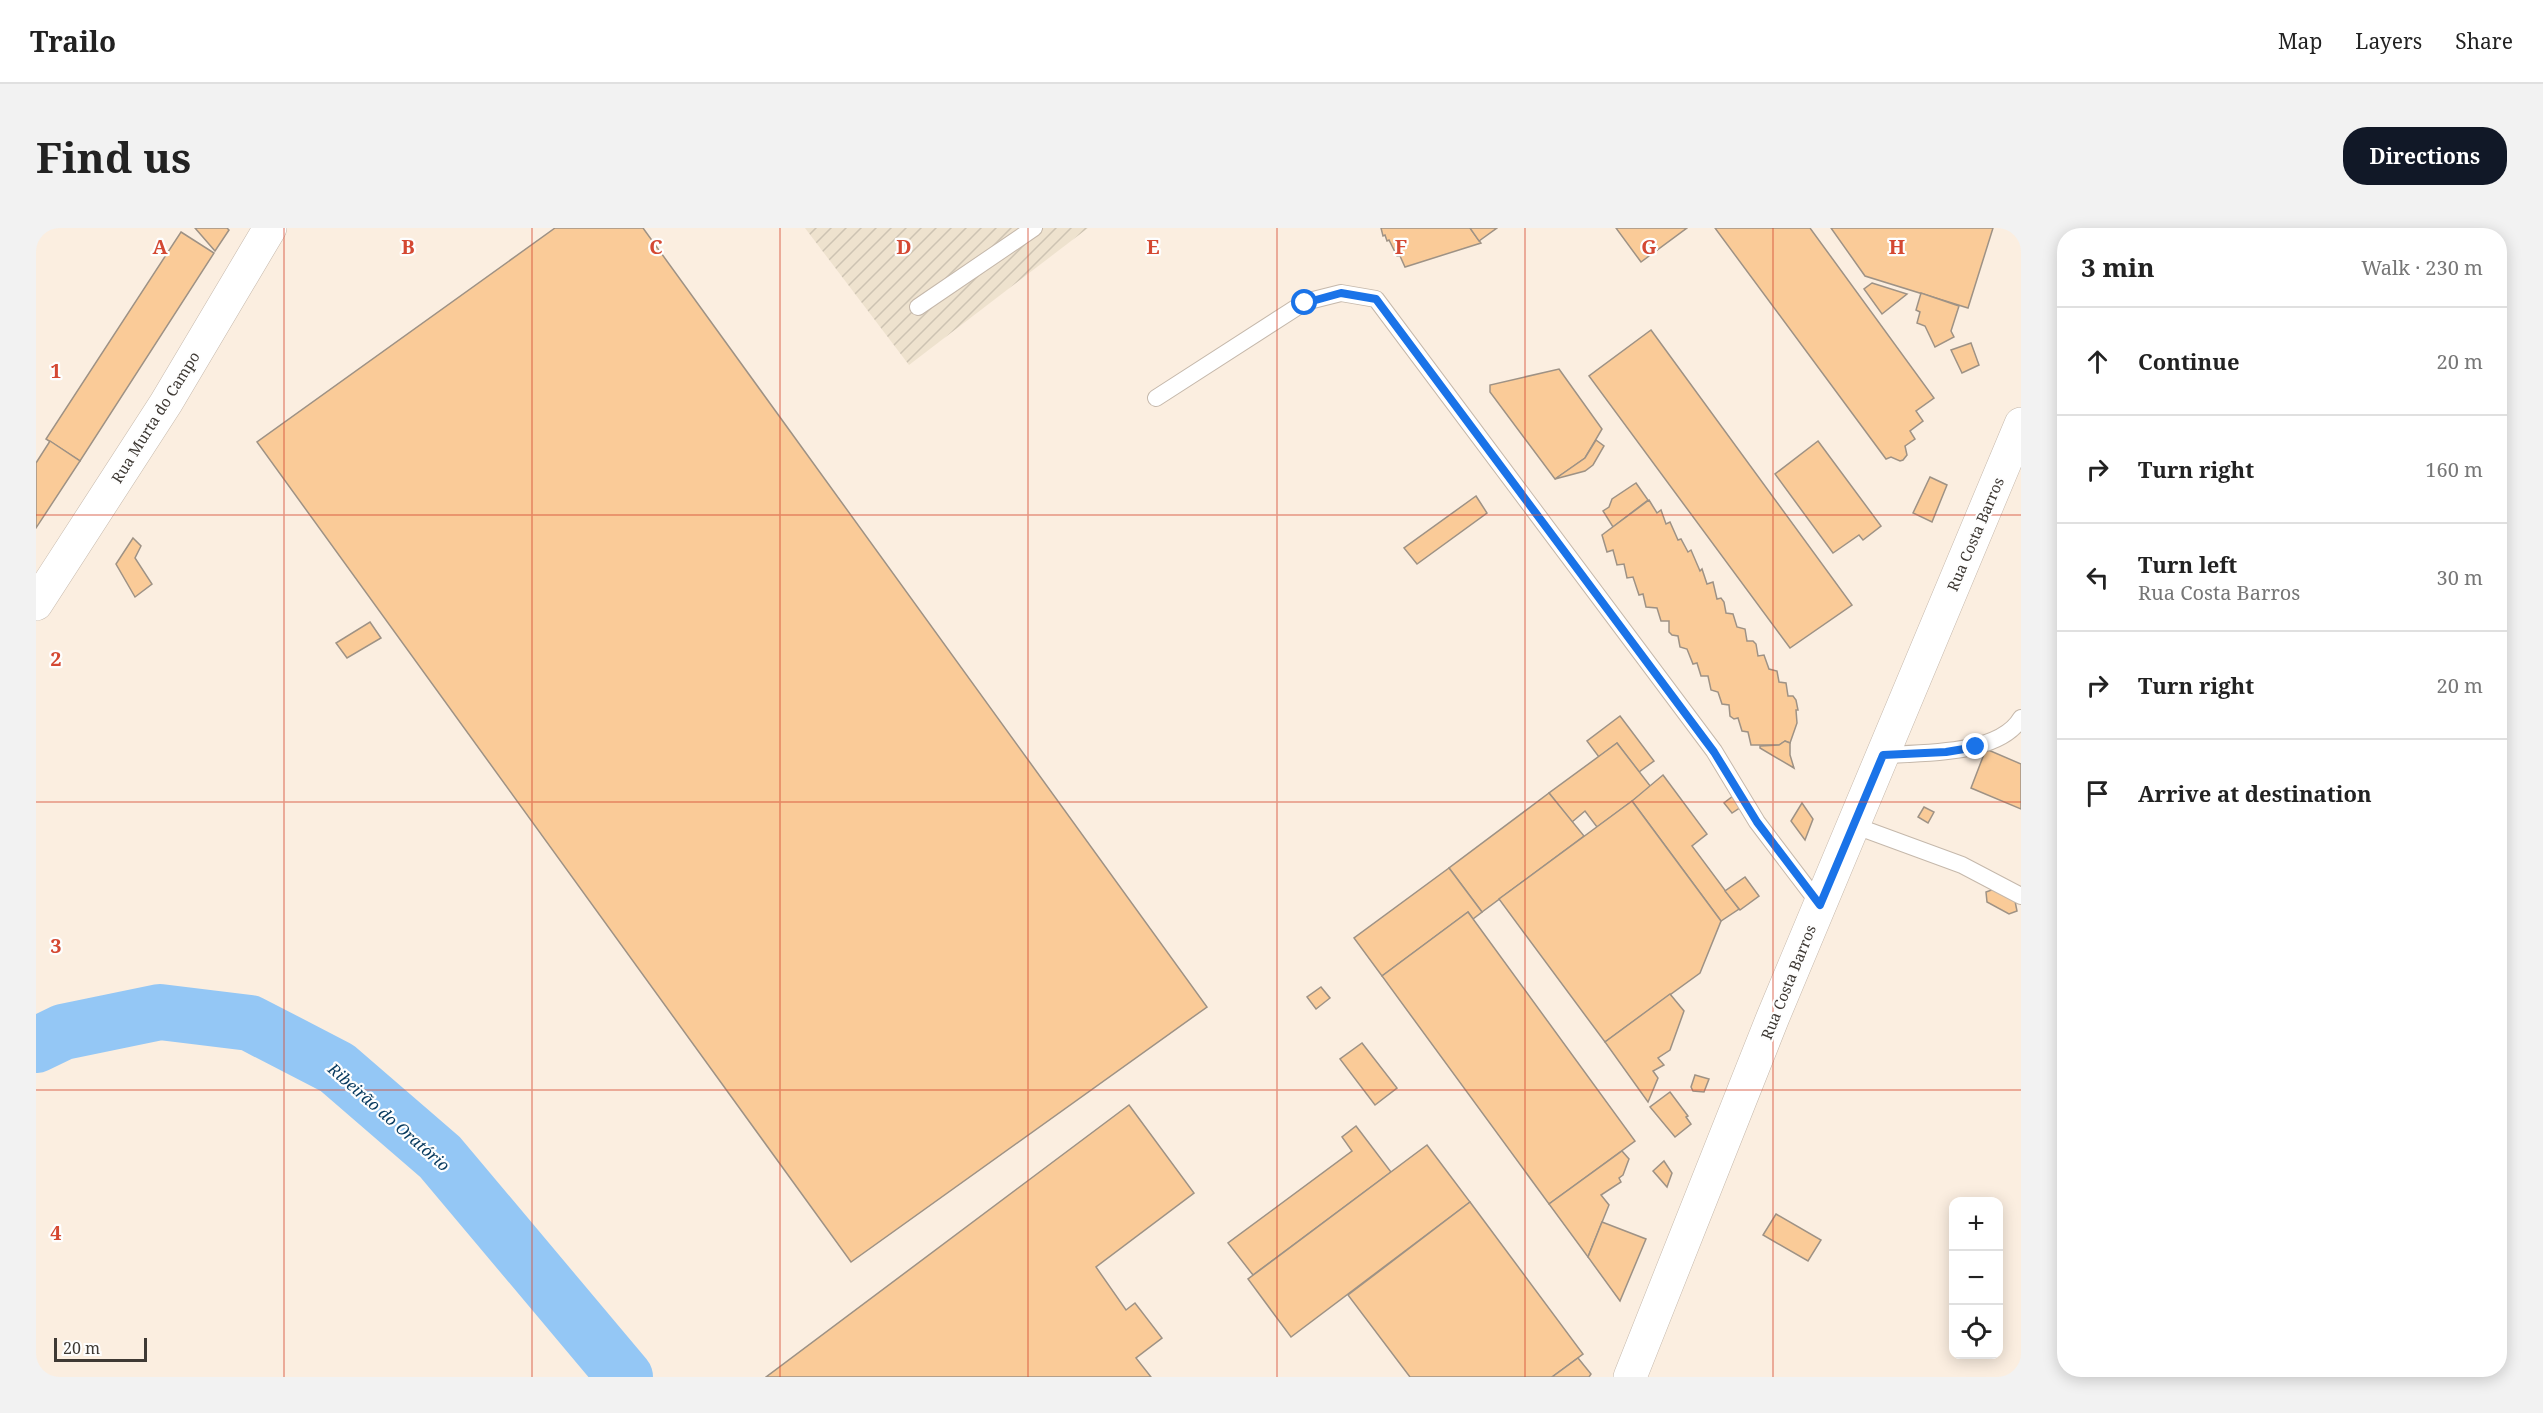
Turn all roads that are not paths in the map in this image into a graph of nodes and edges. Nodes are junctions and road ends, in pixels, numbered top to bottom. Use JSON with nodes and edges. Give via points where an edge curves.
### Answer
{"nodes":[{"id":1,"x":270,"y":228,"type":"edge"},
{"id":2,"x":1034,"y":228,"type":"edge"},
{"id":3,"x":918,"y":307,"type":"dead end"},
{"id":4,"x":1155,"y":398,"type":"dead end"},
{"id":5,"x":2021,"y":424,"type":"edge"},
{"id":6,"x":36,"y":604,"type":"edge"},
{"id":7,"x":2021,"y":718,"type":"edge"},
{"id":8,"x":1883,"y":755,"type":"junction"},
{"id":9,"x":1853,"y":825,"type":"junction"},
{"id":10,"x":2021,"y":896,"type":"edge"},
{"id":11,"x":1820,"y":905,"type":"junction"},
{"id":12,"x":1630,"y":1377,"type":"edge"}],
"edges":[{"from":1,"to":6,"type":"main road","name":"Rua Murta do Campo","via":[[166,403]]},
{"from":2,"to":3,"type":"lane"},
{"from":4,"to":11,"type":"lane","via":[[1305,303],[1341,293],[1376,299],[1714,752],[1757,822]]},
{"from":5,"to":8,"type":"main road","name":"Rua Costa Barros"},
{"from":7,"to":8,"type":"lane","via":[[2015,729],[1976,747]]},
{"from":8,"to":9,"type":"main road","name":"Rua Costa Barros"},
{"from":9,"to":10,"type":"lane","via":[[1962,865]]},
{"from":9,"to":11,"type":"main road","name":"Rua Costa Barros"},
{"from":11,"to":12,"type":"main road","name":"Rua Costa Barros"}]}
